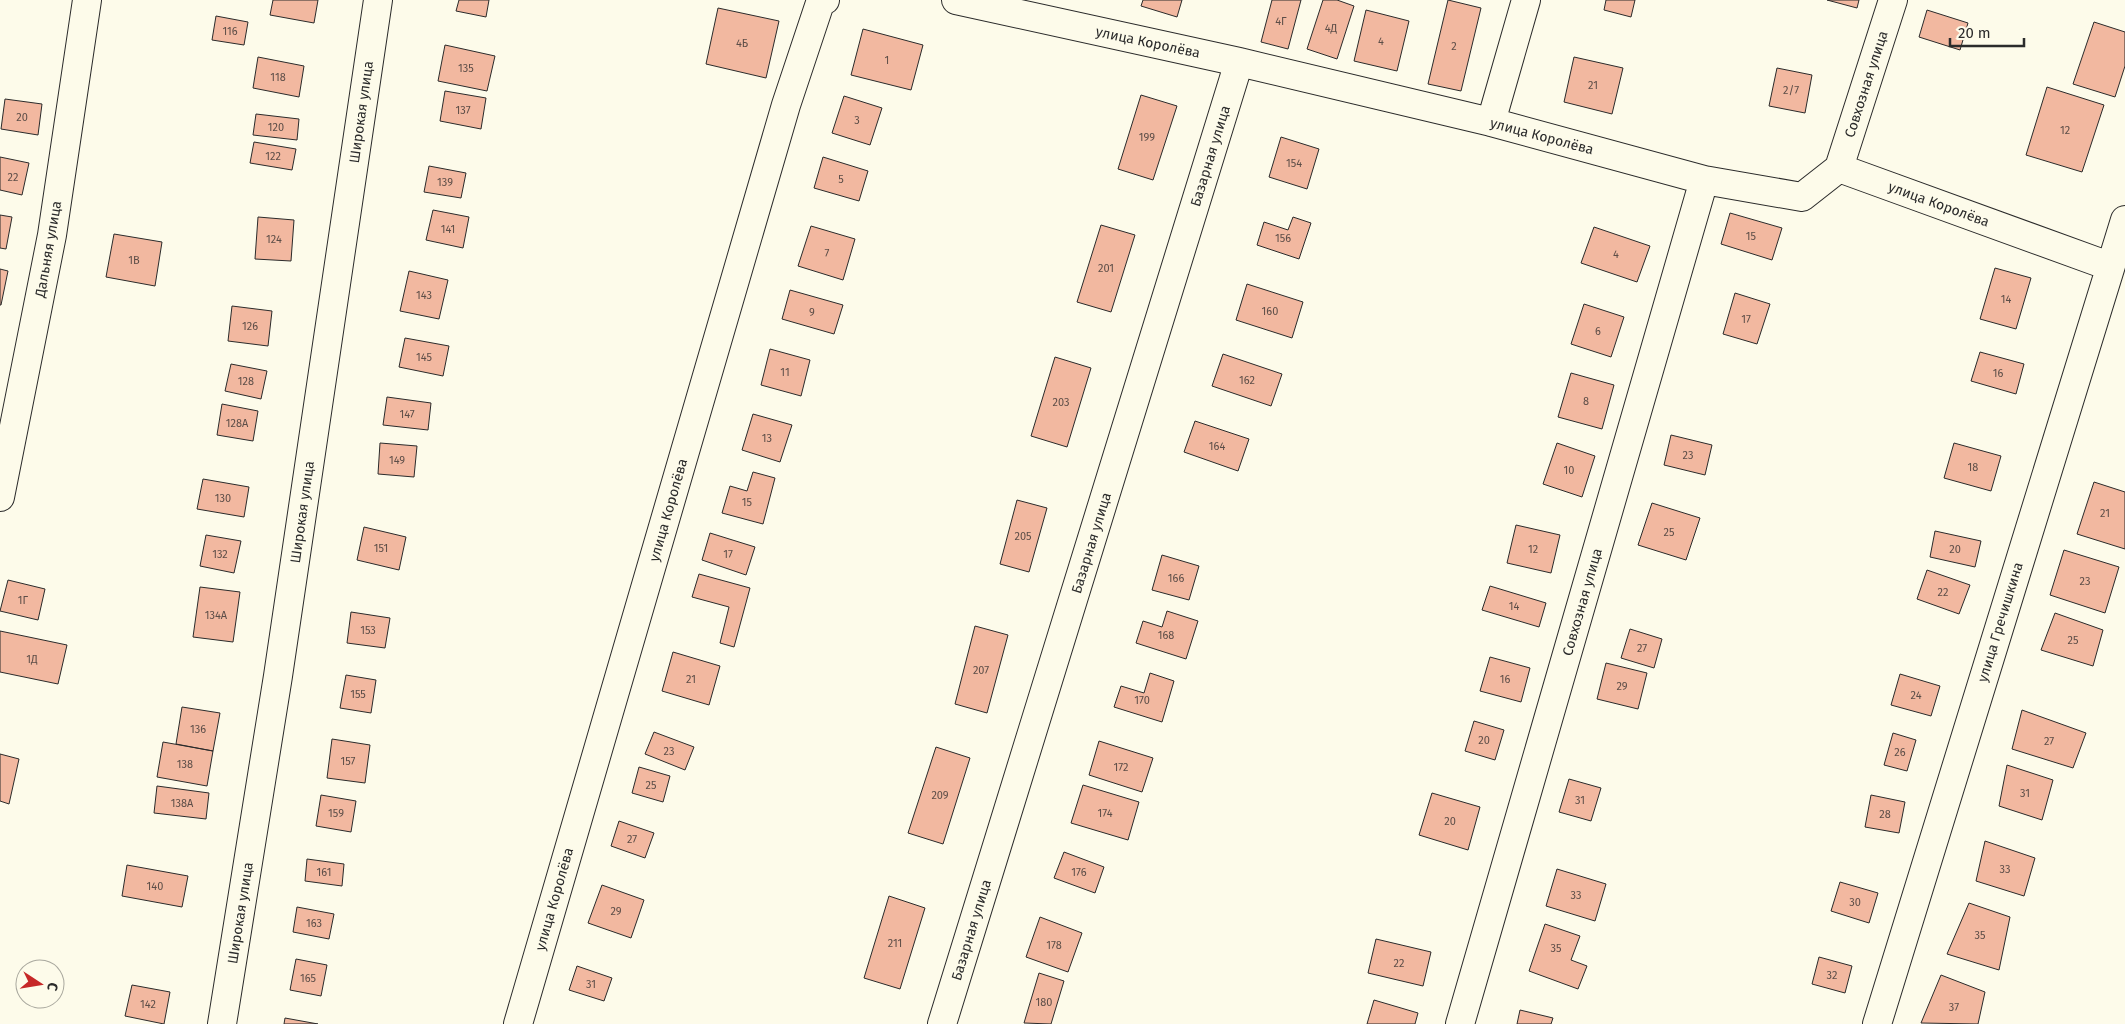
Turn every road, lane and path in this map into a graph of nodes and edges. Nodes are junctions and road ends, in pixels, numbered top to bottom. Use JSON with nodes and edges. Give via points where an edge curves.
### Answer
{"nodes":[{"id":1,"x":87,"y":0,"type":"edge"},
{"id":2,"x":378,"y":0,"type":"edge"},
{"id":3,"x":825,"y":0,"type":"edge"},
{"id":4,"x":956,"y":0,"type":"edge"},
{"id":5,"x":1526,"y":0,"type":"edge"},
{"id":6,"x":1893,"y":0,"type":"edge"},
{"id":7,"x":1239,"y":62,"type":"junction"},
{"id":8,"x":1491,"y":122,"type":"junction"},
{"id":9,"x":1839,"y":168,"type":"junction"},
{"id":10,"x":1704,"y":180,"type":"junction"},
{"id":11,"x":2125,"y":220,"type":"edge"},
{"id":12,"x":2109,"y":266,"type":"junction"},
{"id":13,"x":0,"y":497,"type":"edge"},
{"id":14,"x":222,"y":1024,"type":"edge"},
{"id":15,"x":518,"y":1024,"type":"edge"},
{"id":16,"x":942,"y":1024,"type":"edge"},
{"id":17,"x":1460,"y":1024,"type":"edge"},
{"id":18,"x":1877,"y":1024,"type":"edge"}],
"edges":[{"from":1,"to":13,"type":"street","name":"Дальняя улица","via":[[52,235]]},
{"from":2,"to":14,"type":"street","name":"Широкая улица","via":[[280,667]]},
{"from":3,"to":15,"type":"street","name":"улица Королёва","via":[[820,3],[786,105]]},
{"from":4,"to":7,"type":"street","name":"улица Королёва"},
{"from":5,"to":8,"type":"street"},
{"from":6,"to":9,"type":"street","name":"Совхозная улица"},
{"from":7,"to":8,"type":"street","name":"улица Королёва"},
{"from":7,"to":16,"type":"street","name":"Базарная улица"},
{"from":8,"to":10,"type":"street","name":"улица Королёва"},
{"from":9,"to":10,"type":"street","name":"улица Королёва","via":[[1802,197]]},
{"from":9,"to":12,"type":"street","name":"улица Королёва"},
{"from":10,"to":17,"type":"street","name":"Совхозная улица"},
{"from":11,"to":12,"type":"street","name":"улица Гречишкина"},
{"from":12,"to":18,"type":"street","name":"улица Гречишкина"}]}
